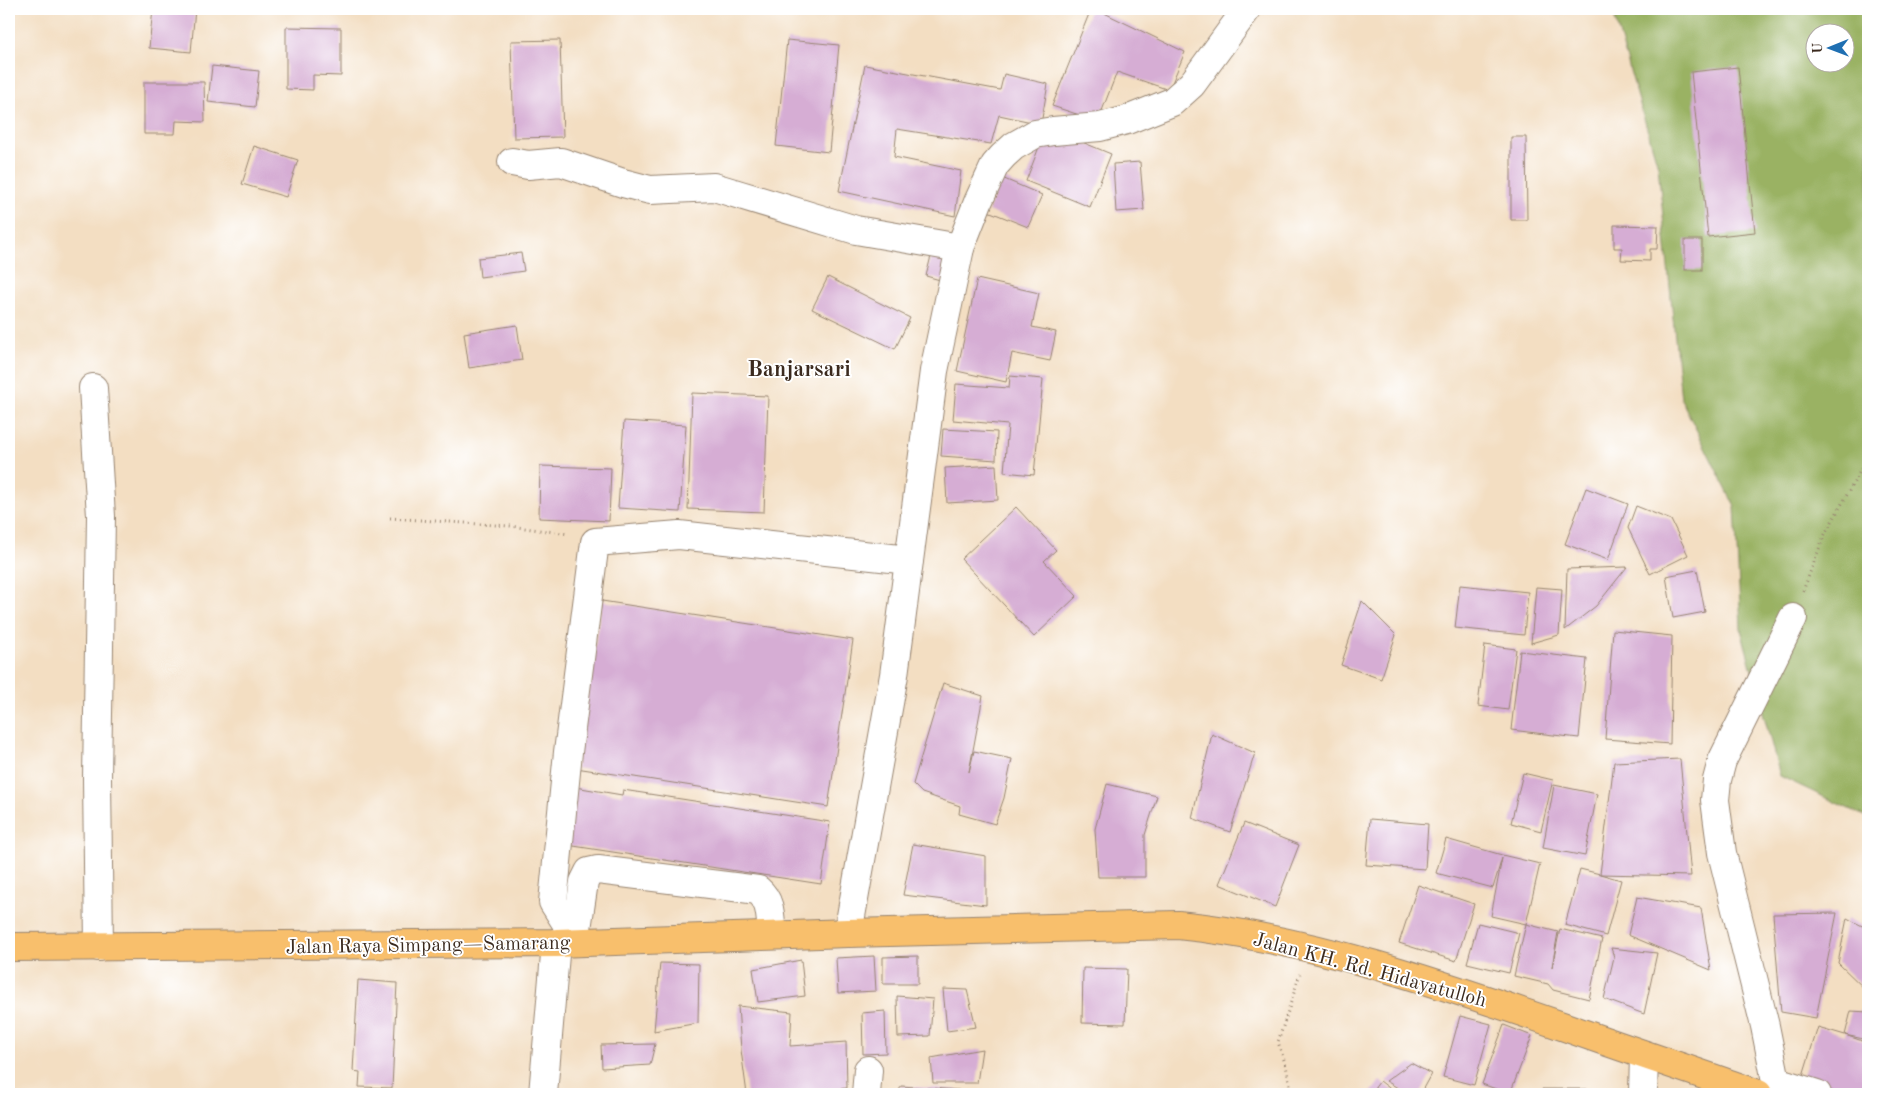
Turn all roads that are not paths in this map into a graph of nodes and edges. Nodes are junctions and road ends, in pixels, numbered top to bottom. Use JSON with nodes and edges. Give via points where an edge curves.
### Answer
{"nodes":[{"id":1,"x":1247,"y":9,"type":"edge"},
{"id":2,"x":512,"y":162,"type":"dead end"},
{"id":3,"x":960,"y":248,"type":"junction"},
{"id":4,"x":93,"y":388,"type":"dead end"},
{"id":5,"x":908,"y":560,"type":"junction"},
{"id":6,"x":1793,"y":618,"type":"road end"},
{"id":7,"x":848,"y":933,"type":"junction"},
{"id":8,"x":772,"y":935,"type":"junction"},
{"id":9,"x":566,"y":943,"type":"junction"},
{"id":10,"x":9,"y":947,"type":"edge"},
{"id":11,"x":99,"y":947,"type":"junction"},
{"id":12,"x":1644,"y":1055,"type":"junction"},
{"id":13,"x":543,"y":1094,"type":"edge"},
{"id":14,"x":1643,"y":1094,"type":"edge"},
{"id":15,"x":1758,"y":1094,"type":"edge"},
{"id":16,"x":1817,"y":1094,"type":"edge"}],
"edges":[{"from":1,"to":3,"type":"street","via":[[1192,84],[1172,102],[1100,127],[1035,134],[1014,146],[994,166]]},
{"from":2,"to":3,"type":"street","via":[[528,165],[561,162],[650,190],[714,187],[856,230]]},
{"from":3,"to":5,"type":"street","via":[[934,371]]},
{"from":4,"to":11,"type":"street","via":[[101,516],[97,779]]},
{"from":5,"to":7,"type":"street","via":[[894,675]]},
{"from":5,"to":9,"type":"street","via":[[679,535],[595,542],[553,902],[565,921]]},
{"from":6,"to":16,"type":"street","via":[[1722,761],[1715,800],[1722,853],[1776,1081]]},
{"from":7,"to":8,"type":"main road","name":"Jalan Raya Simpang—Samarang"},
{"from":7,"to":12,"type":"main road","name":"Jalan KH. Rd. Hidayatulloh","via":[[1178,925],[1215,929],[1308,948],[1459,990]]},
{"from":8,"to":9,"type":"main road","name":"Jalan Raya Simpang—Samarang"},
{"from":8,"to":9,"type":"street","via":[[769,905],[758,890],[598,870],[589,872],[584,882]]},
{"from":9,"to":11,"type":"main road","name":"Jalan Raya Simpang—Samarang"},
{"from":9,"to":13,"type":"street"},
{"from":10,"to":11,"type":"main road","name":"Jalan Raya Simpang—Samarang"},
{"from":12,"to":14,"type":"street"},
{"from":12,"to":15,"type":"main road","name":"Jalan KH. Rd. Hidayatulloh"}]}
